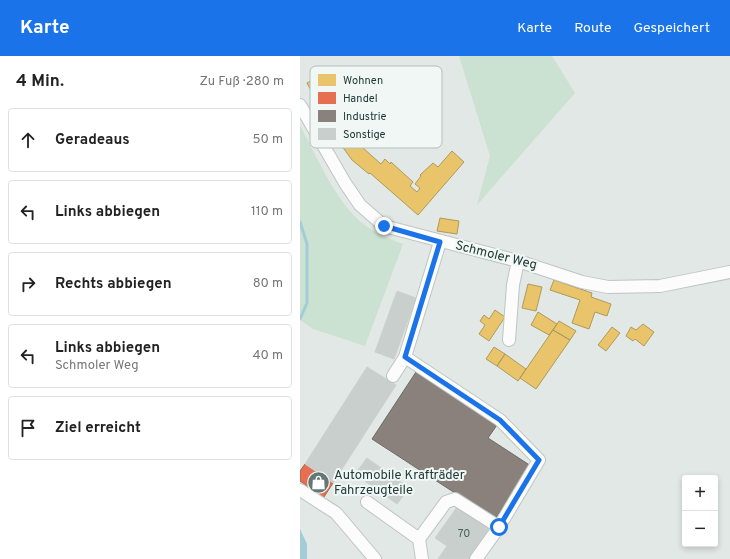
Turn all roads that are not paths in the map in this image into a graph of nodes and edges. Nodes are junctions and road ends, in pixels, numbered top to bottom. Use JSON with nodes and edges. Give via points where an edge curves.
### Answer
{"nodes":[{"id":1,"x":300,"y":105,"type":"edge"},
{"id":2,"x":310,"y":122,"type":"edge"},
{"id":3,"x":325,"y":148,"type":"edge"},
{"id":4,"x":440,"y":242,"type":"junction"},
{"id":5,"x":518,"y":261,"type":"junction"},
{"id":6,"x":730,"y":272,"type":"edge"},
{"id":7,"x":509,"y":340,"type":"dead end"},
{"id":8,"x":405,"y":357,"type":"junction"},
{"id":9,"x":393,"y":376,"type":"dead end"},
{"id":10,"x":300,"y":490,"type":"edge"},
{"id":11,"x":367,"y":502,"type":"dead end"},
{"id":12,"x":499,"y":527,"type":"junction"},
{"id":13,"x":419,"y":539,"type":"junction"},
{"id":14,"x":375,"y":559,"type":"edge"},
{"id":15,"x":422,"y":559,"type":"edge"},
{"id":16,"x":476,"y":559,"type":"edge"}],
"edges":[{"from":1,"to":2,"type":"street","name":"Schmoler Weg"},
{"from":3,"to":4,"type":"street","name":"Schmoler Weg","via":[[360,205],[384,226]]},
{"from":4,"to":5,"type":"street","name":"Schmoler Weg"},
{"from":4,"to":8,"type":"street"},
{"from":5,"to":6,"type":"street","name":"Schmoler Weg","via":[[582,282],[608,287],[660,286]]},
{"from":5,"to":7,"type":"street","via":[[513,285]]},
{"from":8,"to":9,"type":"street"},
{"from":8,"to":12,"type":"street","via":[[500,420],[539,460]]},
{"from":10,"to":14,"type":"street","via":[[336,513]]},
{"from":11,"to":13,"type":"street"},
{"from":12,"to":13,"type":"street","via":[[455,499],[446,502]]},
{"from":12,"to":16,"type":"street"},
{"from":13,"to":15,"type":"street"}]}
